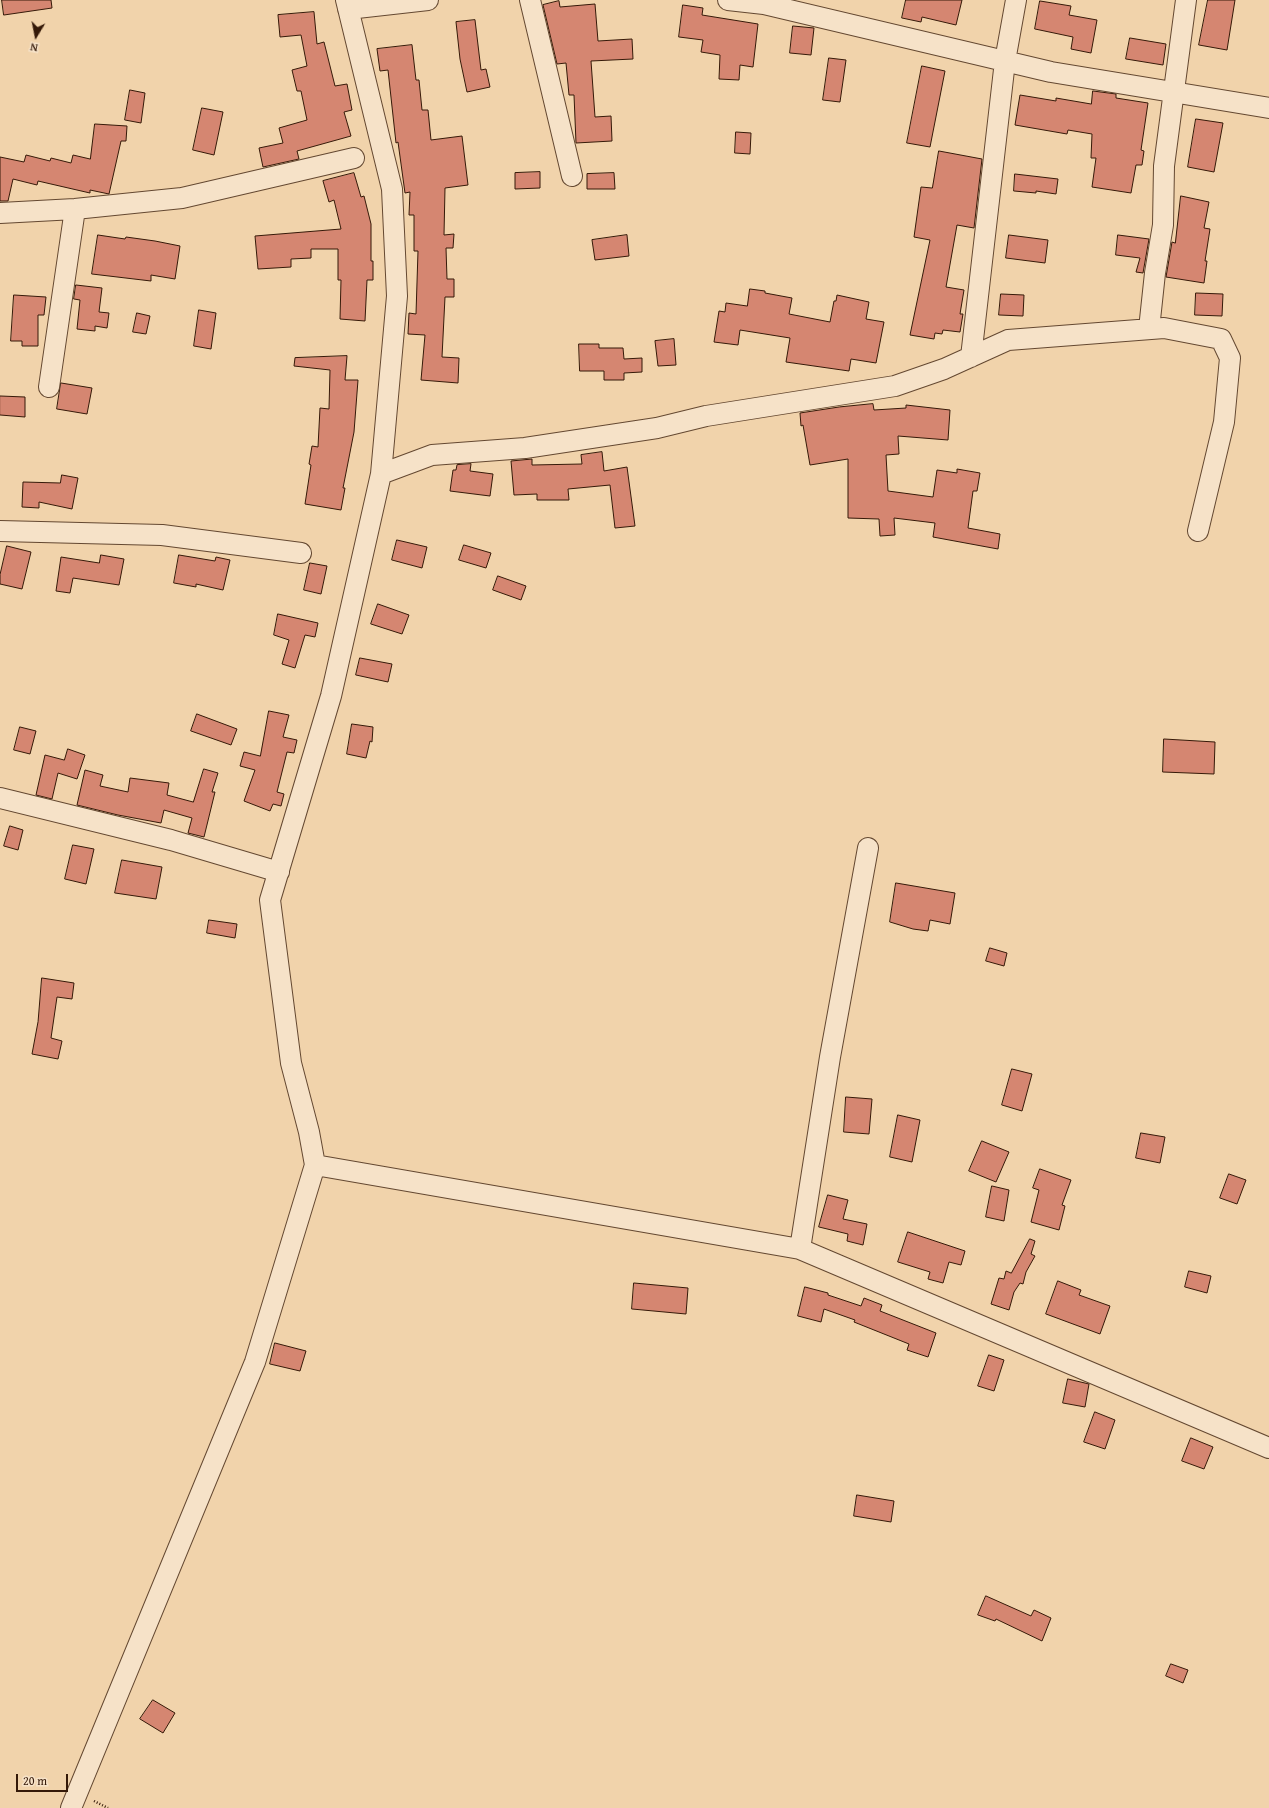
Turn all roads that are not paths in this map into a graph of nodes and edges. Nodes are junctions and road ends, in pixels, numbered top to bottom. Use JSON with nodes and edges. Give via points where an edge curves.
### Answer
{"nodes":[{"id":1,"x":427,"y":0,"type":"edge"},
{"id":2,"x":530,"y":0,"type":"edge"},
{"id":3,"x":728,"y":0,"type":"edge"},
{"id":4,"x":1016,"y":0,"type":"edge"},
{"id":5,"x":1186,"y":0,"type":"edge"},
{"id":6,"x":347,"y":5,"type":"edge"},
{"id":7,"x":1005,"y":61,"type":"junction"},
{"id":8,"x":1175,"y":92,"type":"junction"},
{"id":9,"x":1269,"y":108,"type":"edge"},
{"id":10,"x":354,"y":158,"type":"dead end"},
{"id":11,"x":572,"y":176,"type":"dead end"},
{"id":12,"x":75,"y":209,"type":"junction"},
{"id":13,"x":0,"y":213,"type":"edge"},
{"id":14,"x":1149,"y":329,"type":"junction"},
{"id":15,"x":971,"y":357,"type":"junction"},
{"id":16,"x":49,"y":387,"type":"dead end"},
{"id":17,"x":381,"y":474,"type":"junction"},
{"id":18,"x":0,"y":531,"type":"edge"},
{"id":19,"x":1198,"y":531,"type":"dead end"},
{"id":20,"x":301,"y":553,"type":"dead end"},
{"id":21,"x":0,"y":798,"type":"edge"},
{"id":22,"x":868,"y":848,"type":"dead end"},
{"id":23,"x":279,"y":872,"type":"junction"},
{"id":24,"x":315,"y":1165,"type":"junction"},
{"id":25,"x":800,"y":1249,"type":"junction"},
{"id":26,"x":1269,"y":1448,"type":"edge"},
{"id":27,"x":71,"y":1808,"type":"edge"}],
"edges":[{"from":1,"to":6,"type":"street"},
{"from":2,"to":11,"type":"street"},
{"from":3,"to":7,"type":"street","via":[[764,4]]},
{"from":4,"to":7,"type":"street"},
{"from":5,"to":8,"type":"street"},
{"from":6,"to":17,"type":"street","via":[[392,189],[397,296]]},
{"from":7,"to":8,"type":"street","via":[[1051,72]]},
{"from":7,"to":15,"type":"street"},
{"from":8,"to":9,"type":"street"},
{"from":8,"to":14,"type":"street","via":[[1164,166],[1163,226]]},
{"from":10,"to":12,"type":"street","via":[[182,198]]},
{"from":12,"to":13,"type":"street"},
{"from":12,"to":16,"type":"street"},
{"from":14,"to":15,"type":"street","via":[[1008,340]]},
{"from":14,"to":19,"type":"street","via":[[1164,328],[1221,339],[1230,358],[1224,422]]},
{"from":15,"to":17,"type":"street","via":[[895,386],[533,447],[432,455]]},
{"from":17,"to":23,"type":"street","via":[[331,696]]},
{"from":18,"to":20,"type":"street","via":[[162,535]]},
{"from":21,"to":23,"type":"street","via":[[171,840]]},
{"from":22,"to":25,"type":"street","via":[[830,1057]]},
{"from":23,"to":24,"type":"street","via":[[270,900],[290,1063],[309,1132]]},
{"from":24,"to":25,"type":"street"},
{"from":24,"to":27,"type":"street","via":[[255,1362]]},
{"from":25,"to":26,"type":"street"}]}
